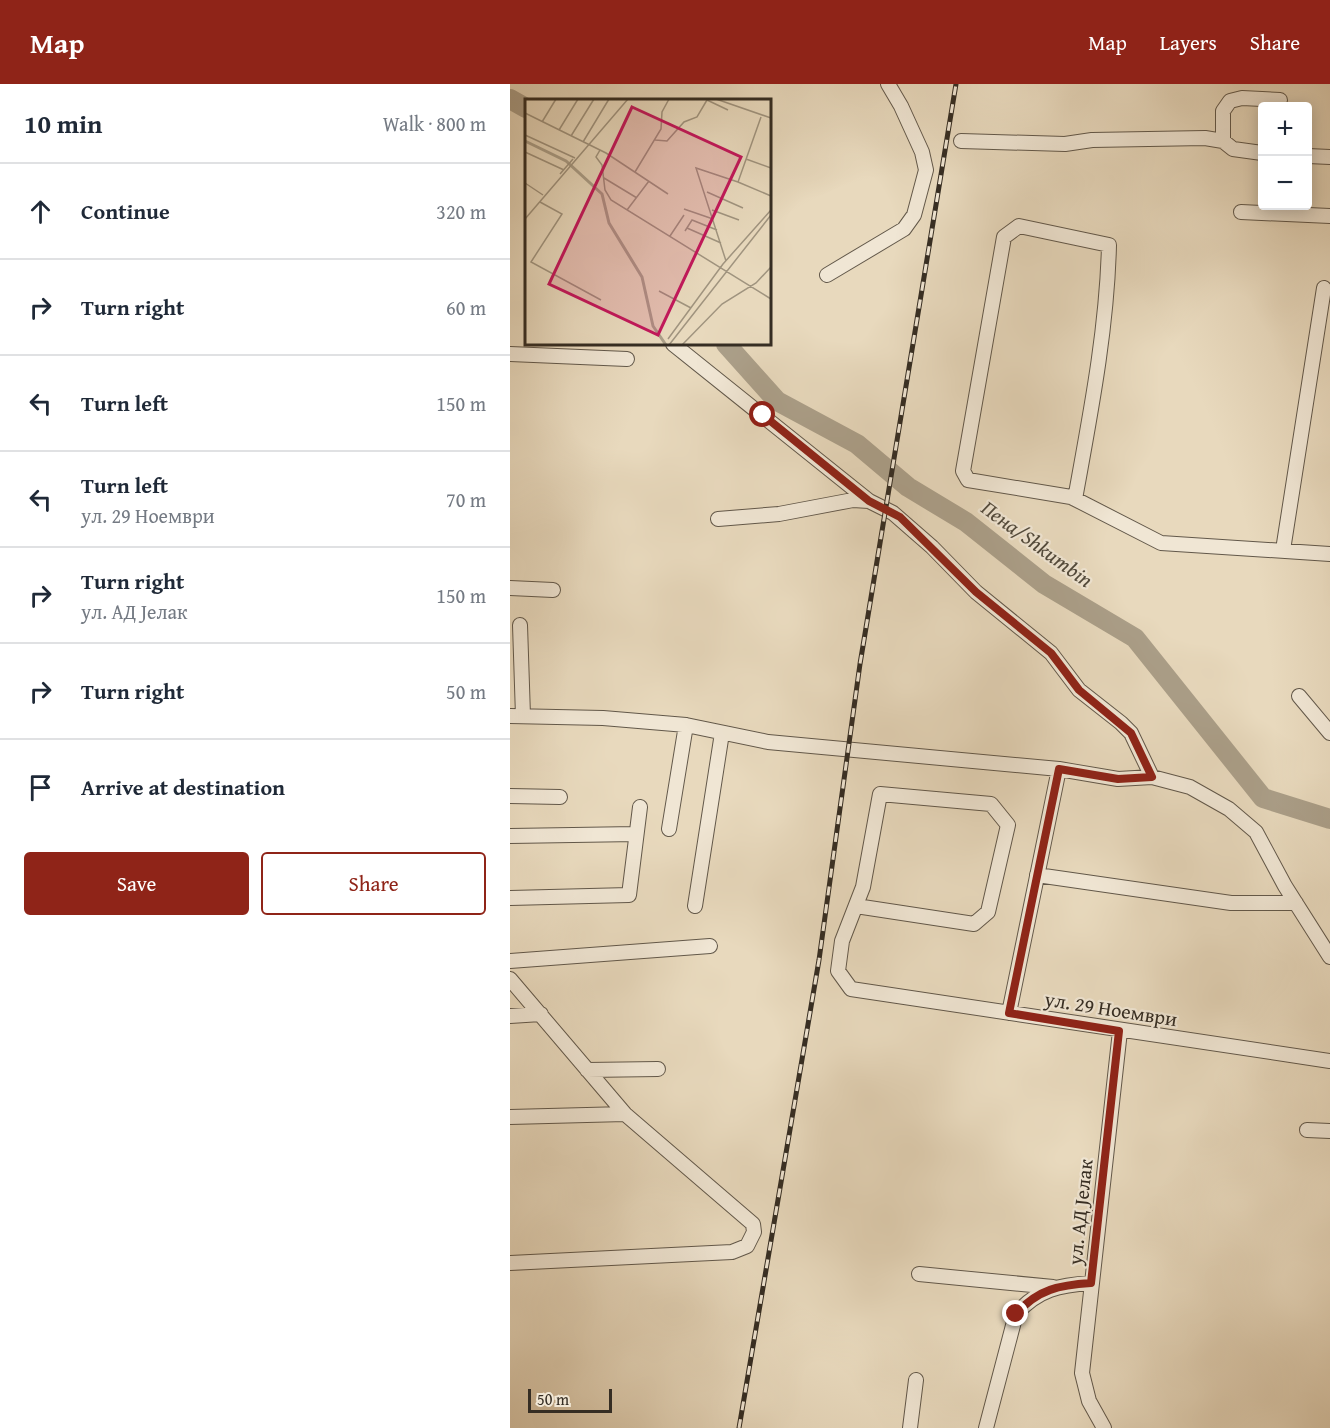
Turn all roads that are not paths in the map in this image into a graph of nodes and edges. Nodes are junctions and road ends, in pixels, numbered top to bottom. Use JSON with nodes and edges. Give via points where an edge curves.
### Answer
{"nodes":[{"id":1,"x":888,"y":84,"type":"edge"},
{"id":2,"x":1280,"y":100,"type":"dead end"},
{"id":3,"x":961,"y":141,"type":"dead end"},
{"id":4,"x":1224,"y":141,"type":"junction"},
{"id":5,"x":1258,"y":152,"type":"edge"},
{"id":6,"x":1312,"y":156,"type":"edge"},
{"id":7,"x":1330,"y":157,"type":"edge"},
{"id":8,"x":1242,"y":212,"type":"dead end"},
{"id":9,"x":1330,"y":216,"type":"edge"},
{"id":10,"x":827,"y":275,"type":"dead end"},
{"id":11,"x":1324,"y":288,"type":"dead end"},
{"id":12,"x":675,"y":345,"type":"edge"},
{"id":13,"x":510,"y":354,"type":"edge"},
{"id":14,"x":627,"y":359,"type":"dead end"},
{"id":15,"x":1075,"y":499,"type":"junction"},
{"id":16,"x":869,"y":501,"type":"junction"},
{"id":17,"x":718,"y":519,"type":"dead end"},
{"id":18,"x":1282,"y":550,"type":"junction"},
{"id":19,"x":1330,"y":554,"type":"edge"},
{"id":20,"x":510,"y":588,"type":"edge"},
{"id":21,"x":553,"y":591,"type":"dead end"},
{"id":22,"x":520,"y":626,"type":"dead end"},
{"id":23,"x":1299,"y":696,"type":"dead end"},
{"id":24,"x":516,"y":716,"type":"edge"},
{"id":25,"x":686,"y":725,"type":"junction"},
{"id":26,"x":722,"y":733,"type":"junction"},
{"id":27,"x":1330,"y":733,"type":"edge"},
{"id":28,"x":1059,"y":769,"type":"junction"},
{"id":29,"x":1152,"y":777,"type":"junction"},
{"id":30,"x":510,"y":796,"type":"edge"},
{"id":31,"x":560,"y":796,"type":"dead end"},
{"id":32,"x":640,"y":807,"type":"dead end"},
{"id":33,"x":669,"y":829,"type":"dead end"},
{"id":34,"x":636,"y":834,"type":"junction"},
{"id":35,"x":510,"y":836,"type":"edge"},
{"id":36,"x":1037,"y":875,"type":"junction"},
{"id":37,"x":510,"y":898,"type":"edge"},
{"id":38,"x":1296,"y":903,"type":"junction"},
{"id":39,"x":695,"y":906,"type":"dead end"},
{"id":40,"x":856,"y":906,"type":"junction"},
{"id":41,"x":710,"y":946,"type":"dead end"},
{"id":42,"x":1330,"y":957,"type":"edge"},
{"id":43,"x":510,"y":961,"type":"edge"},
{"id":44,"x":510,"y":979,"type":"edge"},
{"id":45,"x":1009,"y":1013,"type":"junction"},
{"id":46,"x":541,"y":1014,"type":"junction"},
{"id":47,"x":510,"y":1017,"type":"edge"},
{"id":48,"x":1119,"y":1031,"type":"junction"},
{"id":49,"x":1330,"y":1061,"type":"edge"},
{"id":50,"x":658,"y":1069,"type":"dead end"},
{"id":51,"x":587,"y":1070,"type":"junction"},
{"id":52,"x":625,"y":1114,"type":"junction"},
{"id":53,"x":510,"y":1117,"type":"edge"},
{"id":54,"x":1307,"y":1130,"type":"dead end"},
{"id":55,"x":1330,"y":1131,"type":"edge"},
{"id":56,"x":510,"y":1263,"type":"edge"},
{"id":57,"x":919,"y":1274,"type":"dead end"},
{"id":58,"x":1091,"y":1283,"type":"junction"},
{"id":59,"x":1053,"y":1287,"type":"junction"},
{"id":60,"x":915,"y":1380,"type":"dead end"},
{"id":61,"x":910,"y":1428,"type":"edge"},
{"id":62,"x":986,"y":1428,"type":"edge"},
{"id":63,"x":1104,"y":1428,"type":"edge"}],
"edges":[{"from":1,"to":10,"type":"street","via":[[918,142],[926,170],[914,215],[904,229]]},
{"from":2,"to":4,"type":"street","via":[[1230,101],[1223,111]]},
{"from":3,"to":4,"type":"street"},
{"from":4,"to":5,"type":"street","via":[[1233,149]]},
{"from":6,"to":7,"type":"street"},
{"from":8,"to":9,"type":"street"},
{"from":11,"to":18,"type":"street"},
{"from":12,"to":16,"type":"street"},
{"from":13,"to":14,"type":"street"},
{"from":15,"to":15,"type":"street","via":[[968,480],[963,471],[1004,237],[1019,226],[1109,245]]},
{"from":15,"to":18,"type":"street","via":[[1161,543]]},
{"from":16,"to":17,"type":"street"},
{"from":16,"to":29,"type":"street","via":[[900,517],[976,592],[1051,653],[1079,690],[1131,733]]},
{"from":18,"to":19,"type":"street"},
{"from":20,"to":21,"type":"street"},
{"from":22,"to":24,"type":"street"},
{"from":23,"to":27,"type":"street"},
{"from":24,"to":25,"type":"street"},
{"from":25,"to":26,"type":"street"},
{"from":25,"to":33,"type":"street"},
{"from":26,"to":28,"type":"street","via":[[768,741]]},
{"from":26,"to":39,"type":"street"},
{"from":28,"to":29,"type":"street","via":[[1118,779]]},
{"from":28,"to":36,"type":"street"},
{"from":29,"to":38,"type":"street","via":[[1190,787],[1230,809],[1256,832]]},
{"from":30,"to":31,"type":"street"},
{"from":32,"to":34,"type":"street"},
{"from":34,"to":35,"type":"street"},
{"from":34,"to":37,"type":"street","via":[[628,895]]},
{"from":36,"to":38,"type":"street","via":[[1231,903]]},
{"from":36,"to":45,"type":"street"},
{"from":38,"to":42,"type":"street"},
{"from":40,"to":40,"type":"street","via":[[880,794],[991,804],[1008,825],[988,912],[975,924]]},
{"from":40,"to":45,"type":"street","name":"ул. 29 Ноември","via":[[842,941],[838,971],[851,989]]},
{"from":41,"to":43,"type":"street"},
{"from":44,"to":46,"type":"street"},
{"from":45,"to":48,"type":"street","name":"ул. 29 Ноември"},
{"from":46,"to":47,"type":"street"},
{"from":46,"to":51,"type":"street"},
{"from":48,"to":49,"type":"street","name":"ул. 29 Ноември"},
{"from":48,"to":58,"type":"street","name":"ул. АД Јелак"},
{"from":50,"to":51,"type":"street"},
{"from":51,"to":52,"type":"street"},
{"from":52,"to":53,"type":"street"},
{"from":52,"to":56,"type":"street","via":[[753,1224],[753,1238],[747,1246],[732,1252]]},
{"from":54,"to":55,"type":"street"},
{"from":57,"to":59,"type":"street"},
{"from":58,"to":59,"type":"street"},
{"from":58,"to":63,"type":"street","name":"ул. АД Јелак","via":[[1082,1373],[1089,1401]]},
{"from":59,"to":62,"type":"street","via":[[1028,1300],[1016,1314]]},
{"from":60,"to":61,"type":"street"}]}
